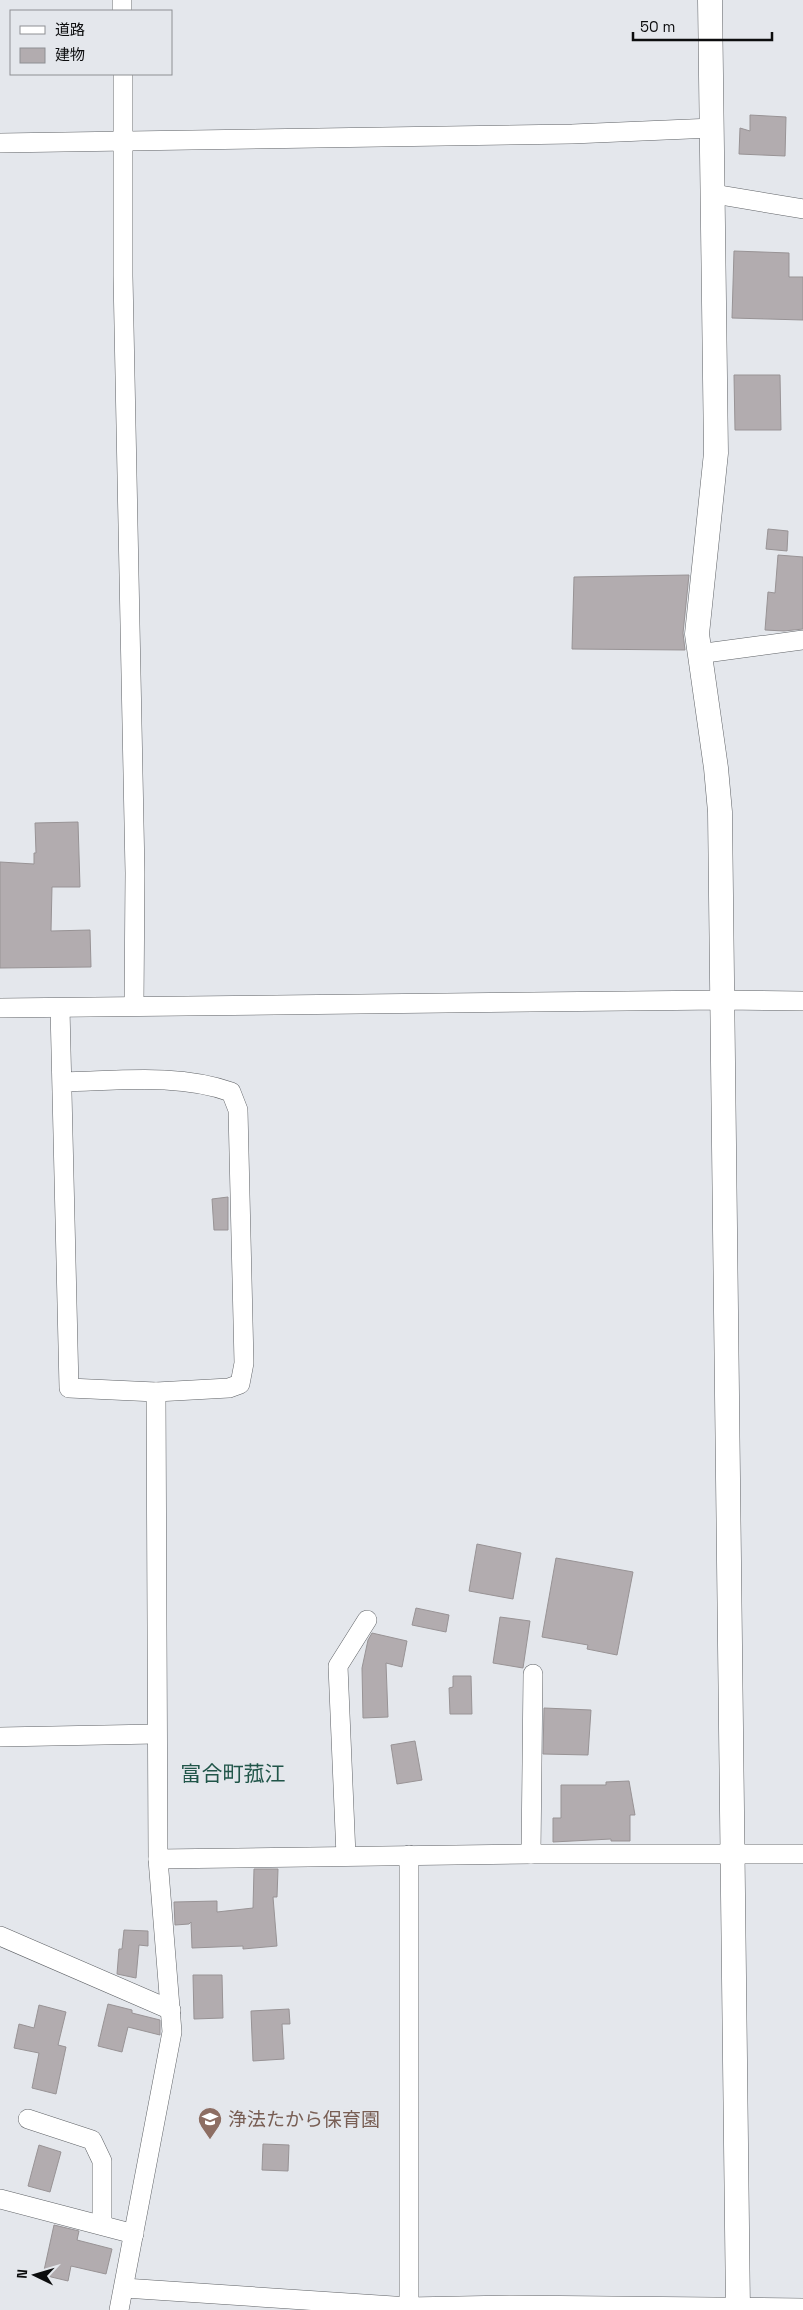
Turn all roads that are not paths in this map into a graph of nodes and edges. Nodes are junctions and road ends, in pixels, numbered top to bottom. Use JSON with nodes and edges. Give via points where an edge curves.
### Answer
{"nodes":[{"id":1,"x":710,"y":0,"type":"edge"},
{"id":2,"x":123,"y":75,"type":"edge"},
{"id":3,"x":713,"y":128,"type":"junction"},
{"id":4,"x":124,"y":142,"type":"junction"},
{"id":5,"x":0,"y":143,"type":"edge"},
{"id":6,"x":714,"y":194,"type":"junction"},
{"id":7,"x":803,"y":209,"type":"edge"},
{"id":8,"x":803,"y":640,"type":"edge"},
{"id":9,"x":698,"y":654,"type":"junction"},
{"id":10,"x":722,"y":1000,"type":"junction"},
{"id":11,"x":803,"y":1001,"type":"edge"},
{"id":12,"x":134,"y":1006,"type":"junction"},
{"id":13,"x":0,"y":1008,"type":"edge"},
{"id":14,"x":60,"y":1008,"type":"junction"},
{"id":15,"x":62,"y":1082,"type":"junction"},
{"id":16,"x":156,"y":1392,"type":"junction"},
{"id":17,"x":367,"y":1620,"type":"dead end"},
{"id":18,"x":533,"y":1674,"type":"dead end"},
{"id":19,"x":156,"y":1734,"type":"junction"},
{"id":20,"x":0,"y":1736,"type":"edge"},
{"id":21,"x":732,"y":1852,"type":"junction"},
{"id":22,"x":531,"y":1854,"type":"junction"},
{"id":23,"x":803,"y":1854,"type":"edge"},
{"id":24,"x":408,"y":1855,"type":"junction"},
{"id":25,"x":346,"y":1856,"type":"junction"},
{"id":26,"x":158,"y":1859,"type":"junction"},
{"id":27,"x":0,"y":1936,"type":"edge"},
{"id":28,"x":171,"y":2010,"type":"junction"},
{"id":29,"x":28,"y":2119,"type":"dead end"},
{"id":30,"x":0,"y":2199,"type":"edge"},
{"id":31,"x":102,"y":2225,"type":"junction"},
{"id":32,"x":134,"y":2234,"type":"junction"},
{"id":33,"x":124,"y":2288,"type":"junction"},
{"id":34,"x":803,"y":2308,"type":"edge"},
{"id":35,"x":409,"y":2309,"type":"edge"},
{"id":36,"x":738,"y":2309,"type":"edge"},
{"id":37,"x":119,"y":2310,"type":"edge"}],
"edges":[{"from":1,"to":3,"type":"street"},
{"from":2,"to":4,"type":"street"},
{"from":3,"to":4,"type":"street","via":[[572,134]]},
{"from":3,"to":6,"type":"street"},
{"from":4,"to":5,"type":"street"},
{"from":4,"to":12,"type":"street","via":[[123,276],[135,874]]},
{"from":6,"to":7,"type":"street"},
{"from":6,"to":9,"type":"street","via":[[716,453],[698,606]]},
{"from":8,"to":9,"type":"street"},
{"from":9,"to":10,"type":"street","via":[[720,812]]},
{"from":10,"to":11,"type":"street"},
{"from":10,"to":12,"type":"street"},
{"from":10,"to":21,"type":"street"},
{"from":12,"to":14,"type":"street"},
{"from":13,"to":14,"type":"street"},
{"from":14,"to":15,"type":"street"},
{"from":15,"to":16,"type":"street","via":[[69,1388]]},
{"from":15,"to":16,"type":"street","via":[[170,1080],[211,1084],[231,1092],[238,1110],[243,1375],[240,1384],[229,1388]]},
{"from":16,"to":19,"type":"street"},
{"from":17,"to":25,"type":"street","via":[[338,1666]]},
{"from":18,"to":22,"type":"street"},
{"from":19,"to":20,"type":"street"},
{"from":19,"to":26,"type":"street"},
{"from":21,"to":22,"type":"street"},
{"from":21,"to":23,"type":"street"},
{"from":21,"to":36,"type":"street"},
{"from":22,"to":24,"type":"street"},
{"from":24,"to":25,"type":"street"},
{"from":24,"to":35,"type":"street"},
{"from":25,"to":26,"type":"street"},
{"from":26,"to":28,"type":"street"},
{"from":27,"to":28,"type":"street"},
{"from":28,"to":32,"type":"street","via":[[172,2032]]},
{"from":29,"to":31,"type":"street","via":[[92,2140],[102,2161]]},
{"from":30,"to":31,"type":"street"},
{"from":31,"to":32,"type":"street"},
{"from":32,"to":33,"type":"street"},
{"from":33,"to":35,"type":"street"},
{"from":33,"to":37,"type":"street"},
{"from":34,"to":36,"type":"street"},
{"from":35,"to":36,"type":"street","via":[[510,2305]]}]}
